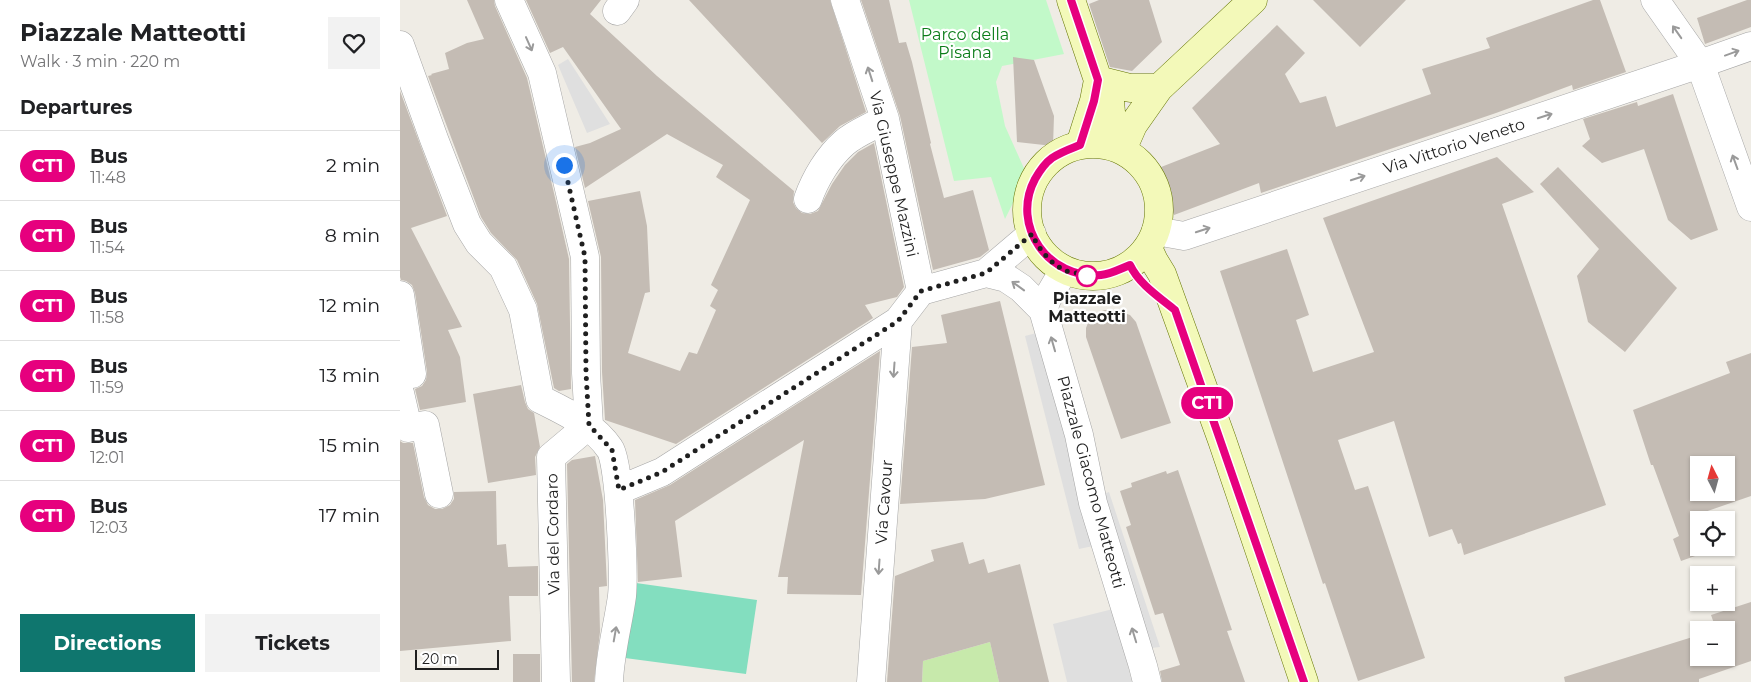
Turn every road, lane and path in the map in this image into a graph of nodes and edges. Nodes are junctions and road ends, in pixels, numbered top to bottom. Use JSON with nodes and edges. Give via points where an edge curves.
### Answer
{"nodes":[{"id":1,"x":509,"y":0,"type":"edge"},
{"id":2,"x":845,"y":0,"type":"edge"},
{"id":3,"x":1071,"y":0,"type":"edge"},
{"id":4,"x":1252,"y":0,"type":"edge"},
{"id":5,"x":1655,"y":0,"type":"edge"},
{"id":6,"x":400,"y":45,"type":"edge"},
{"id":7,"x":1751,"y":46,"type":"edge"},
{"id":8,"x":1700,"y":64,"type":"junction"},
{"id":9,"x":1098,"y":80,"type":"junction"},
{"id":10,"x":1159,"y":88,"type":"junction"},
{"id":11,"x":884,"y":119,"type":"junction"},
{"id":12,"x":1080,"y":145,"type":"junction"},
{"id":13,"x":1125,"y":153,"type":"junction"},
{"id":14,"x":808,"y":199,"type":"dead end"},
{"id":15,"x":1751,"y":207,"type":"edge"},
{"id":16,"x":1032,"y":234,"type":"junction"},
{"id":17,"x":1144,"y":248,"type":"junction"},
{"id":18,"x":1064,"y":270,"type":"junction"},
{"id":19,"x":986,"y":273,"type":"junction"},
{"id":20,"x":921,"y":291,"type":"junction"},
{"id":21,"x":400,"y":295,"type":"edge"},
{"id":22,"x":1043,"y":310,"type":"junction"},
{"id":23,"x":898,"y":321,"type":"junction"},
{"id":24,"x":400,"y":376,"type":"edge"},
{"id":25,"x":400,"y":393,"type":"edge"},
{"id":26,"x":589,"y":425,"type":"junction"},
{"id":27,"x":619,"y":490,"type":"junction"},
{"id":28,"x":439,"y":494,"type":"dead end"},
{"id":29,"x":556,"y":682,"type":"edge"},
{"id":30,"x":609,"y":682,"type":"edge"},
{"id":31,"x":871,"y":682,"type":"edge"},
{"id":32,"x":1146,"y":682,"type":"edge"},
{"id":33,"x":1304,"y":682,"type":"edge"}],
"edges":[{"from":1,"to":26,"type":"street","one_way":true,"via":[[542,73],[585,257]]},
{"from":11,"to":2,"type":"street","name":"Via Giuseppe Mazzini","one_way":true},
{"from":3,"to":9,"type":"main road"},
{"from":4,"to":10,"type":"main road"},
{"from":8,"to":5,"type":"street","one_way":true},
{"from":6,"to":26,"type":"street","via":[[467,224],[479,243],[503,267],[523,310],[540,398]]},
{"from":8,"to":7,"type":"street","name":"Via Vittorio Veneto","one_way":true},
{"from":15,"to":8,"type":"street","one_way":true},
{"from":17,"to":8,"type":"street","name":"Via Vittorio Veneto","one_way":true},
{"from":9,"to":10,"type":"main road","via":[[1130,88]]},
{"from":9,"to":12,"type":"main road"},
{"from":9,"to":13,"type":"main road","via":[[1110,101]]},
{"from":10,"to":13,"type":"main road","via":[[1133,125]]},
{"from":11,"to":14,"type":"street","via":[[844,143],[828,161]]},
{"from":11,"to":20,"type":"street","name":"Via Giuseppe Mazzini"},
{"from":12,"to":13,"type":"main road","via":[[1093,144]]},
{"from":12,"to":16,"type":"main road","via":[[1050,159],[1031,186],[1028,218]]},
{"from":13,"to":17,"type":"main road","via":[[1150,175],[1159,198],[1159,217]]},
{"from":16,"to":18,"type":"main road","via":[[1042,252]]},
{"from":16,"to":19,"type":"street"},
{"from":17,"to":18,"type":"main road","via":[[1116,272],[1087,276]]},
{"from":17,"to":33,"type":"main road","via":[[1134,273],[1175,310]]},
{"from":18,"to":22,"type":"street"},
{"from":19,"to":20,"type":"street"},
{"from":22,"to":19,"type":"street","name":"Piazzale Giacomo Matteotti","one_way":true,"via":[[1006,278]]},
{"from":20,"to":23,"type":"street"},
{"from":21,"to":24,"type":"street","via":[[412,374]]},
{"from":32,"to":22,"type":"street","name":"Piazzale Giacomo Matteotti","one_way":true,"via":[[1093,503],[1080,435]]},
{"from":23,"to":27,"type":"street","via":[[662,472]]},
{"from":23,"to":31,"type":"street","name":"Via Cavour","one_way":true},
{"from":25,"to":28,"type":"street","via":[[408,428],[425,425]]},
{"from":26,"to":27,"type":"street","via":[[612,450]]},
{"from":26,"to":29,"type":"street","name":"Via del Cordaro","via":[[551,457]]},
{"from":30,"to":27,"type":"street","one_way":true,"via":[[622,594]]}]}
